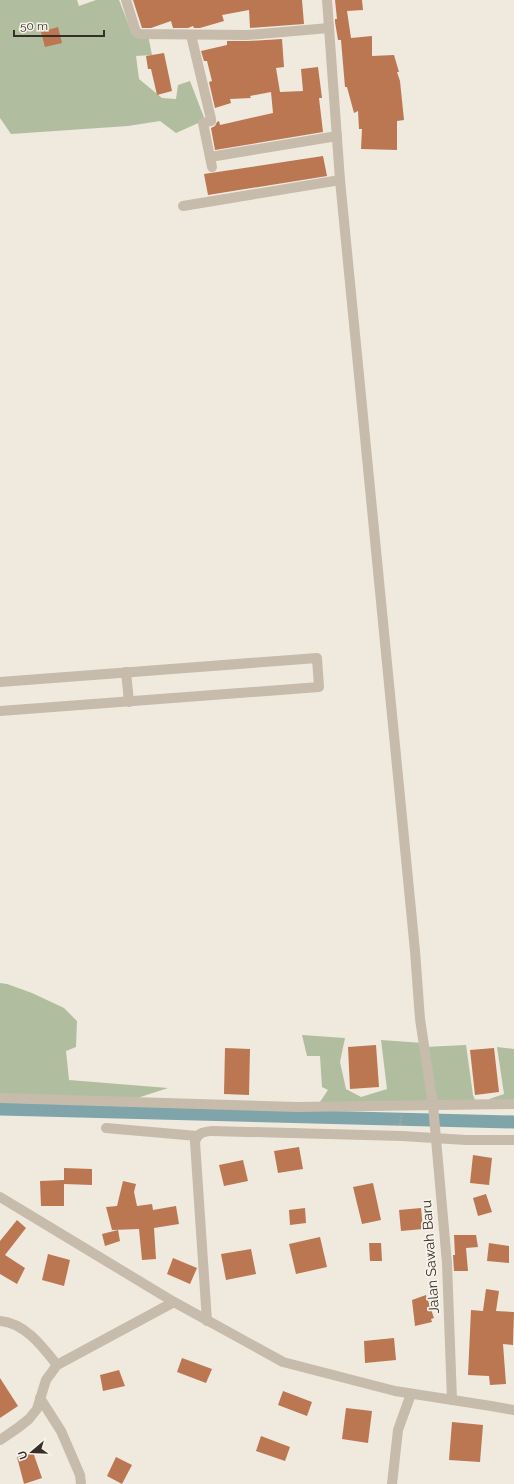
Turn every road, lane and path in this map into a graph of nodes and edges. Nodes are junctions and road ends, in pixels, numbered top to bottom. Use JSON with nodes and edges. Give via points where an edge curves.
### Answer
{"nodes":[{"id":1,"x":126,"y":0,"type":"edge"},
{"id":2,"x":327,"y":0,"type":"edge"},
{"id":3,"x":328,"y":28,"type":"junction"},
{"id":4,"x":191,"y":35,"type":"junction"},
{"id":5,"x":337,"y":136,"type":"junction"},
{"id":6,"x":340,"y":180,"type":"junction"},
{"id":7,"x":183,"y":206,"type":"dead end"},
{"id":8,"x":126,"y":672,"type":"junction"},
{"id":9,"x":0,"y":682,"type":"edge"},
{"id":10,"x":129,"y":702,"type":"junction"},
{"id":11,"x":0,"y":711,"type":"edge"},
{"id":12,"x":0,"y":1098,"type":"edge"},
{"id":13,"x":514,"y":1104,"type":"edge"},
{"id":14,"x":433,"y":1109,"type":"junction"},
{"id":15,"x":402,"y":1112,"type":"dead end"},
{"id":16,"x":401,"y":1125,"type":"dead end"},
{"id":17,"x":106,"y":1128,"type":"dead end"},
{"id":18,"x":197,"y":1136,"type":"junction"},
{"id":19,"x":435,"y":1136,"type":"junction"},
{"id":20,"x":514,"y":1140,"type":"edge"},
{"id":21,"x":0,"y":1197,"type":"edge"},
{"id":22,"x":174,"y":1302,"type":"junction"},
{"id":23,"x":0,"y":1321,"type":"edge"},
{"id":24,"x":207,"y":1321,"type":"junction"},
{"id":25,"x":56,"y":1364,"type":"junction"},
{"id":26,"x":411,"y":1394,"type":"junction"},
{"id":27,"x":40,"y":1398,"type":"junction"},
{"id":28,"x":452,"y":1400,"type":"junction"},
{"id":29,"x":514,"y":1410,"type":"edge"},
{"id":30,"x":0,"y":1440,"type":"edge"},
{"id":31,"x":81,"y":1484,"type":"edge"},
{"id":32,"x":392,"y":1484,"type":"edge"}],
"edges":[{"from":1,"to":4,"type":"street","via":[[138,34]]},
{"from":2,"to":3,"type":"street","name":"Jalan Sawah Baru"},
{"from":3,"to":4,"type":"street","via":[[247,35]]},
{"from":3,"to":5,"type":"street","name":"Jalan Sawah Baru"},
{"from":4,"to":5,"type":"street","via":[[211,119],[203,123],[211,162]]},
{"from":5,"to":6,"type":"street","name":"Jalan Sawah Baru"},
{"from":6,"to":7,"type":"street"},
{"from":6,"to":14,"type":"street","name":"Jalan Sawah Baru","via":[[420,1019]]},
{"from":8,"to":9,"type":"street"},
{"from":8,"to":10,"type":"street"},
{"from":8,"to":10,"type":"street","via":[[317,658],[319,687]]},
{"from":10,"to":11,"type":"street"},
{"from":12,"to":14,"type":"street"},
{"from":13,"to":14,"type":"street"},
{"from":14,"to":19,"type":"street","name":"Jalan Sawah Baru"},
{"from":15,"to":16,"type":"path"},
{"from":17,"to":18,"type":"street"},
{"from":18,"to":19,"type":"street","via":[[212,1131]]},
{"from":18,"to":24,"type":"street","via":[[195,1142]]},
{"from":19,"to":20,"type":"street"},
{"from":19,"to":28,"type":"street","name":"Jalan Sawah Baru","via":[[447,1263]]},
{"from":21,"to":22,"type":"street"},
{"from":22,"to":24,"type":"street"},
{"from":22,"to":25,"type":"street"},
{"from":23,"to":25,"type":"street","via":[[9,1321],[26,1330]]},
{"from":24,"to":26,"type":"street","via":[[282,1362]]},
{"from":25,"to":27,"type":"street","via":[[46,1380]]},
{"from":26,"to":28,"type":"street"},
{"from":26,"to":32,"type":"street","via":[[398,1430]]},
{"from":27,"to":30,"type":"street","via":[[29,1419]]},
{"from":27,"to":31,"type":"street","via":[[61,1430],[80,1475]]},
{"from":28,"to":29,"type":"street"}]}
